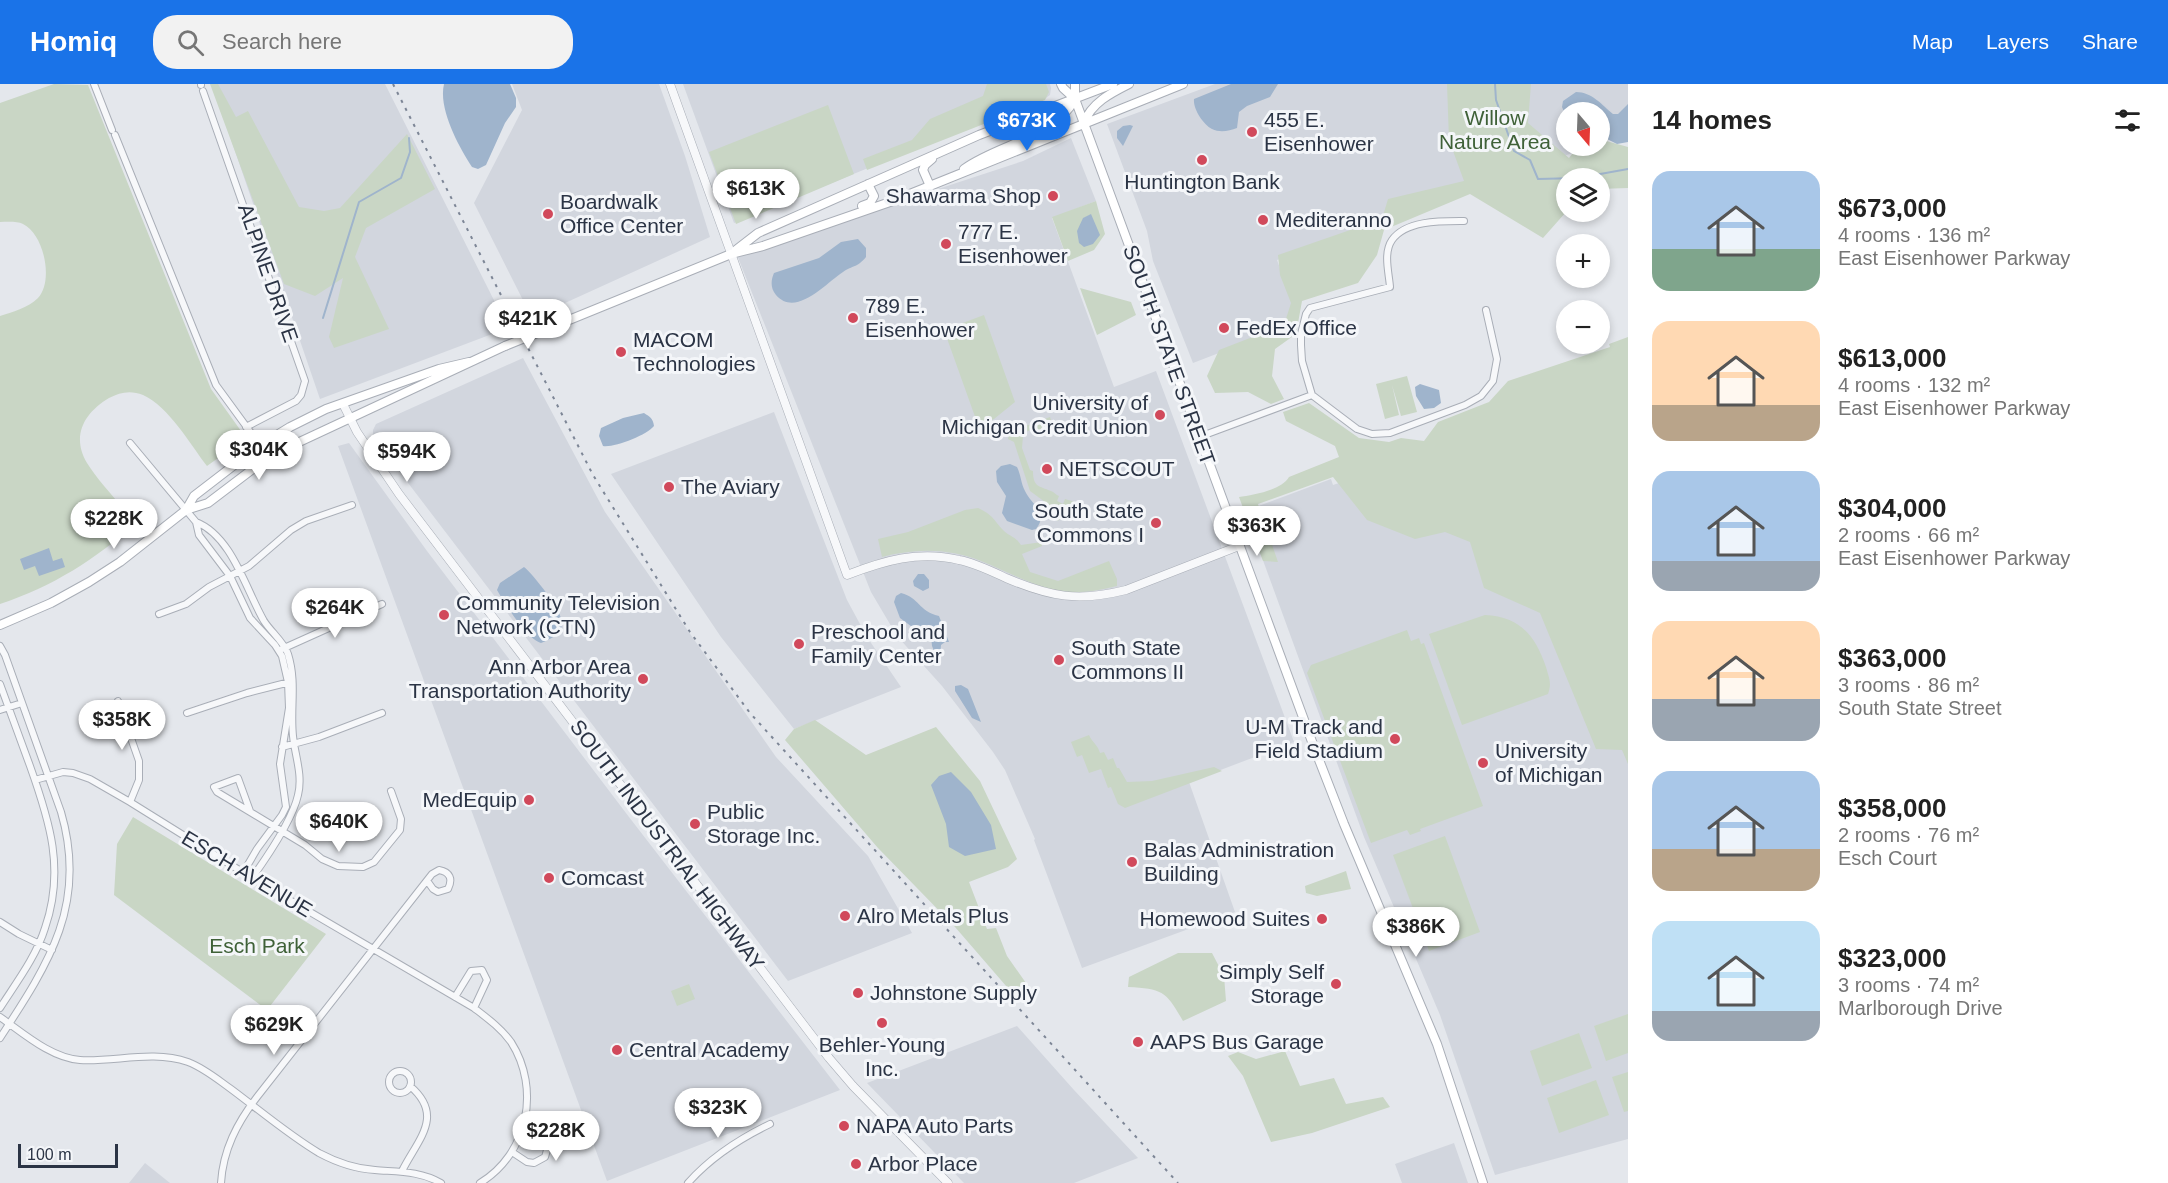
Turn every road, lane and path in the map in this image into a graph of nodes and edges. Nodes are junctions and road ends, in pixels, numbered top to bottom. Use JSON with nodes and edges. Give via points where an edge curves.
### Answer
{"nodes":[{"id":1,"x":93,"y":84,"type":"edge"},
{"id":2,"x":670,"y":84,"type":"edge"},
{"id":3,"x":1061,"y":84,"type":"edge"},
{"id":4,"x":1075,"y":84,"type":"edge"},
{"id":5,"x":1113,"y":84,"type":"edge"},
{"id":6,"x":1129,"y":84,"type":"edge"},
{"id":7,"x":1169,"y":84,"type":"edge"},
{"id":8,"x":1183,"y":84,"type":"edge"},
{"id":9,"x":202,"y":87,"type":"edge"},
{"id":10,"x":1075,"y":99,"type":"junction"},
{"id":11,"x":1124,"y":107,"type":"junction"},
{"id":12,"x":1044,"y":109,"type":"junction"},
{"id":13,"x":1084,"y":123,"type":"junction"},
{"id":14,"x":951,"y":178,"type":"junction"},
{"id":15,"x":868,"y":184,"type":"junction"},
{"id":16,"x":930,"y":186,"type":"junction"},
{"id":17,"x":1464,"y":221,"type":"dead end"},
{"id":18,"x":825,"y":225,"type":"junction"},
{"id":19,"x":731,"y":254,"type":"junction"},
{"id":20,"x":1486,"y":310,"type":"dead end"},
{"id":21,"x":469,"y":362,"type":"junction"},
{"id":22,"x":1312,"y":395,"type":"junction"},
{"id":23,"x":343,"y":404,"type":"junction"},
{"id":24,"x":350,"y":418,"type":"junction"},
{"id":25,"x":246,"y":427,"type":"junction"},
{"id":26,"x":1199,"y":437,"type":"junction"},
{"id":27,"x":130,"y":442,"type":"dead end"},
{"id":28,"x":259,"y":446,"type":"junction"},
{"id":29,"x":266,"y":459,"type":"junction"},
{"id":30,"x":352,"y":505,"type":"dead end"},
{"id":31,"x":186,"y":510,"type":"junction"},
{"id":32,"x":196,"y":522,"type":"junction"},
{"id":33,"x":1239,"y":546,"type":"junction"},
{"id":34,"x":241,"y":570,"type":"junction"},
{"id":35,"x":230,"y":576,"type":"junction"},
{"id":36,"x":382,"y":604,"type":"dead end"},
{"id":37,"x":159,"y":614,"type":"dead end"},
{"id":38,"x":0,"y":625,"type":"edge"},
{"id":39,"x":0,"y":646,"type":"edge"},
{"id":40,"x":281,"y":649,"type":"junction"},
{"id":41,"x":291,"y":682,"type":"junction"},
{"id":42,"x":0,"y":684,"type":"edge"},
{"id":43,"x":118,"y":701,"type":"dead end"},
{"id":44,"x":22,"y":703,"type":"junction"},
{"id":45,"x":9,"y":708,"type":"junction"},
{"id":46,"x":0,"y":710,"type":"edge"},
{"id":47,"x":187,"y":713,"type":"dead end"},
{"id":48,"x":382,"y":713,"type":"dead end"},
{"id":49,"x":294,"y":744,"type":"junction"},
{"id":50,"x":282,"y":747,"type":"junction"},
{"id":51,"x":48,"y":775,"type":"junction"},
{"id":52,"x":35,"y":780,"type":"junction"},
{"id":53,"x":391,"y":792,"type":"dead end"},
{"id":54,"x":130,"y":802,"type":"junction"},
{"id":55,"x":250,"y":812,"type":"junction"},
{"id":56,"x":274,"y":826,"type":"junction"},
{"id":57,"x":282,"y":830,"type":"junction"},
{"id":58,"x":243,"y":873,"type":"junction"},
{"id":59,"x":252,"y":878,"type":"junction"},
{"id":60,"x":428,"y":882,"type":"dead end"},
{"id":61,"x":0,"y":922,"type":"edge"},
{"id":62,"x":39,"y":944,"type":"junction"},
{"id":63,"x":52,"y":950,"type":"junction"},
{"id":64,"x":373,"y":950,"type":"junction"},
{"id":65,"x":455,"y":997,"type":"junction"},
{"id":66,"x":0,"y":1008,"type":"edge"},
{"id":67,"x":474,"y":1008,"type":"junction"},
{"id":68,"x":0,"y":1017,"type":"edge"},
{"id":69,"x":9,"y":1023,"type":"junction"},
{"id":70,"x":0,"y":1038,"type":"edge"},
{"id":71,"x":410,"y":1086,"type":"dead end"},
{"id":72,"x":252,"y":1104,"type":"junction"},
{"id":73,"x":770,"y":1124,"type":"dead end"},
{"id":74,"x":524,"y":1130,"type":"junction"},
{"id":75,"x":512,"y":1152,"type":"junction"},
{"id":76,"x":402,"y":1171,"type":"junction"},
{"id":77,"x":221,"y":1183,"type":"edge"},
{"id":78,"x":441,"y":1183,"type":"edge"},
{"id":79,"x":480,"y":1183,"type":"edge"},
{"id":80,"x":688,"y":1183,"type":"edge"},
{"id":81,"x":948,"y":1183,"type":"edge"},
{"id":82,"x":1483,"y":1183,"type":"edge"}],
"edges":[{"from":1,"to":25,"type":"street","via":[[216,385]]},
{"from":2,"to":19,"type":"street"},
{"from":3,"to":10,"type":"main road","name":"SOUTH STATE STREET"},
{"from":4,"to":10,"type":"main road","name":"SOUTH STATE STREET"},
{"from":5,"to":10,"type":"main road"},
{"from":6,"to":13,"type":"main road","via":[[1098,103]]},
{"from":7,"to":11,"type":"main road","via":[[1140,95]]},
{"from":8,"to":11,"type":"main road"},
{"from":9,"to":25,"type":"street","name":"ALPINE DRIVE","via":[[305,381],[296,402]]},
{"from":10,"to":12,"type":"main road"},
{"from":10,"to":13,"type":"main road","name":"SOUTH STATE STREET"},
{"from":10,"to":14,"type":"main road","via":[[1065,114],[1046,128],[977,159]]},
{"from":11,"to":13,"type":"main road"},
{"from":12,"to":15,"type":"main road"},
{"from":12,"to":16,"type":"main road","via":[[933,159],[923,170]]},
{"from":13,"to":14,"type":"main road"},
{"from":13,"to":26,"type":"main road","name":"SOUTH STATE STREET"},
{"from":14,"to":16,"type":"main road"},
{"from":15,"to":18,"type":"main road","via":[[874,196],[870,203],[835,216]]},
{"from":15,"to":19,"type":"main road","via":[[759,233]]},
{"from":16,"to":18,"type":"main road"},
{"from":17,"to":22,"type":"street","via":[[1419,225],[1401,232],[1391,241],[1388,252],[1390,287],[1310,308],[1301,345]]},
{"from":18,"to":19,"type":"main road"},
{"from":19,"to":21,"type":"main road","bridge":true},
{"from":19,"to":33,"type":"street","via":[[847,575],[893,559],[940,557],[978,566],[1037,591],[1082,597],[1126,590]]},
{"from":20,"to":22,"type":"street","via":[[1497,359],[1493,381],[1481,396],[1465,405],[1390,434],[1372,434],[1357,429]]},
{"from":21,"to":23,"type":"main road"},
{"from":21,"to":24,"type":"main road"},
{"from":22,"to":26,"type":"street"},
{"from":23,"to":24,"type":"street","name":"SOUTH INDUSTRIAL HIGHWAY"},
{"from":23,"to":28,"type":"main road","via":[[326,409]]},
{"from":24,"to":29,"type":"main road"},
{"from":24,"to":81,"type":"street","name":"SOUTH INDUSTRIAL HIGHWAY","via":[[399,494],[829,1058]]},
{"from":25,"to":28,"type":"street"},
{"from":26,"to":33,"type":"main road","name":"SOUTH STATE STREET"},
{"from":27,"to":31,"type":"street"},
{"from":28,"to":29,"type":"street"},
{"from":28,"to":31,"type":"main road","via":[[194,496]]},
{"from":29,"to":31,"type":"main road","via":[[208,503]]},
{"from":30,"to":34,"type":"street","via":[[298,525]]},
{"from":31,"to":32,"type":"street"},
{"from":31,"to":38,"type":"main road","via":[[89,582]]},
{"from":32,"to":34,"type":"street","via":[[206,526]]},
{"from":32,"to":35,"type":"street","via":[[199,535]]},
{"from":33,"to":82,"type":"main road","name":"SOUTH STATE STREET","via":[[1344,824],[1426,1016]]},
{"from":34,"to":35,"type":"street"},
{"from":34,"to":40,"type":"street"},
{"from":35,"to":37,"type":"street","via":[[186,604]]},
{"from":35,"to":40,"type":"street","via":[[250,618]]},
{"from":36,"to":40,"type":"street"},
{"from":39,"to":44,"type":"street"},
{"from":40,"to":41,"type":"street"},
{"from":41,"to":47,"type":"street"},
{"from":41,"to":49,"type":"street"},
{"from":41,"to":50,"type":"street"},
{"from":42,"to":45,"type":"street"},
{"from":43,"to":54,"type":"street","via":[[139,761],[139,780]]},
{"from":44,"to":45,"type":"street"},
{"from":44,"to":51,"type":"street"},
{"from":45,"to":46,"type":"street"},
{"from":45,"to":52,"type":"street"},
{"from":48,"to":49,"type":"street"},
{"from":49,"to":50,"type":"street"},
{"from":49,"to":57,"type":"street","via":[[300,784],[293,813]]},
{"from":50,"to":56,"type":"street","via":[[280,764],[286,807]]},
{"from":51,"to":52,"type":"street","name":"ESCH AVENUE"},
{"from":51,"to":54,"type":"street","name":"ESCH AVENUE","via":[[73,773]]},
{"from":51,"to":63,"type":"street","via":[[67,831],[71,876],[63,922]]},
{"from":52,"to":62,"type":"street","via":[[52,838],[55,865],[50,912]]},
{"from":53,"to":57,"type":"street","via":[[401,819],[400,830],[374,862],[363,867],[339,866],[322,859]]},
{"from":54,"to":58,"type":"street","name":"ESCH AVENUE"},
{"from":55,"to":55,"type":"street","via":[[217,792],[214,787],[238,778]]},
{"from":55,"to":56,"type":"street"},
{"from":56,"to":57,"type":"street"},
{"from":56,"to":58,"type":"street"},
{"from":57,"to":59,"type":"street"},
{"from":58,"to":59,"type":"street","name":"ESCH AVENUE"},
{"from":59,"to":64,"type":"street","name":"ESCH AVENUE"},
{"from":60,"to":64,"type":"street"},
{"from":61,"to":62,"type":"street"},
{"from":62,"to":63,"type":"street"},
{"from":62,"to":66,"type":"street"},
{"from":63,"to":69,"type":"street"},
{"from":64,"to":65,"type":"street","name":"ESCH AVENUE"},
{"from":64,"to":72,"type":"street"},
{"from":65,"to":67,"type":"street","name":"ESCH AVENUE"},
{"from":65,"to":67,"type":"street","via":[[471,971],[482,970],[487,980]]},
{"from":67,"to":74,"type":"street","name":"ESCH AVENUE","via":[[504,1032],[516,1051],[527,1093]]},
{"from":68,"to":69,"type":"street"},
{"from":69,"to":70,"type":"street"},
{"from":69,"to":72,"type":"street","via":[[51,1050],[79,1060],[148,1056],[187,1062]]},
{"from":71,"to":76,"type":"street","via":[[424,1100],[427,1122]]},
{"from":72,"to":76,"type":"street","via":[[336,1161],[374,1170]]},
{"from":72,"to":77,"type":"street","via":[[238,1123],[227,1149]]},
{"from":73,"to":80,"type":"street","via":[[720,1153]]},
{"from":74,"to":75,"type":"street","name":"ESCH AVENUE"},
{"from":74,"to":75,"type":"street","via":[[542,1139],[547,1150],[545,1156],[534,1163]]},
{"from":75,"to":79,"type":"street","name":"ESCH AVENUE"},
{"from":76,"to":78,"type":"street"}]}
